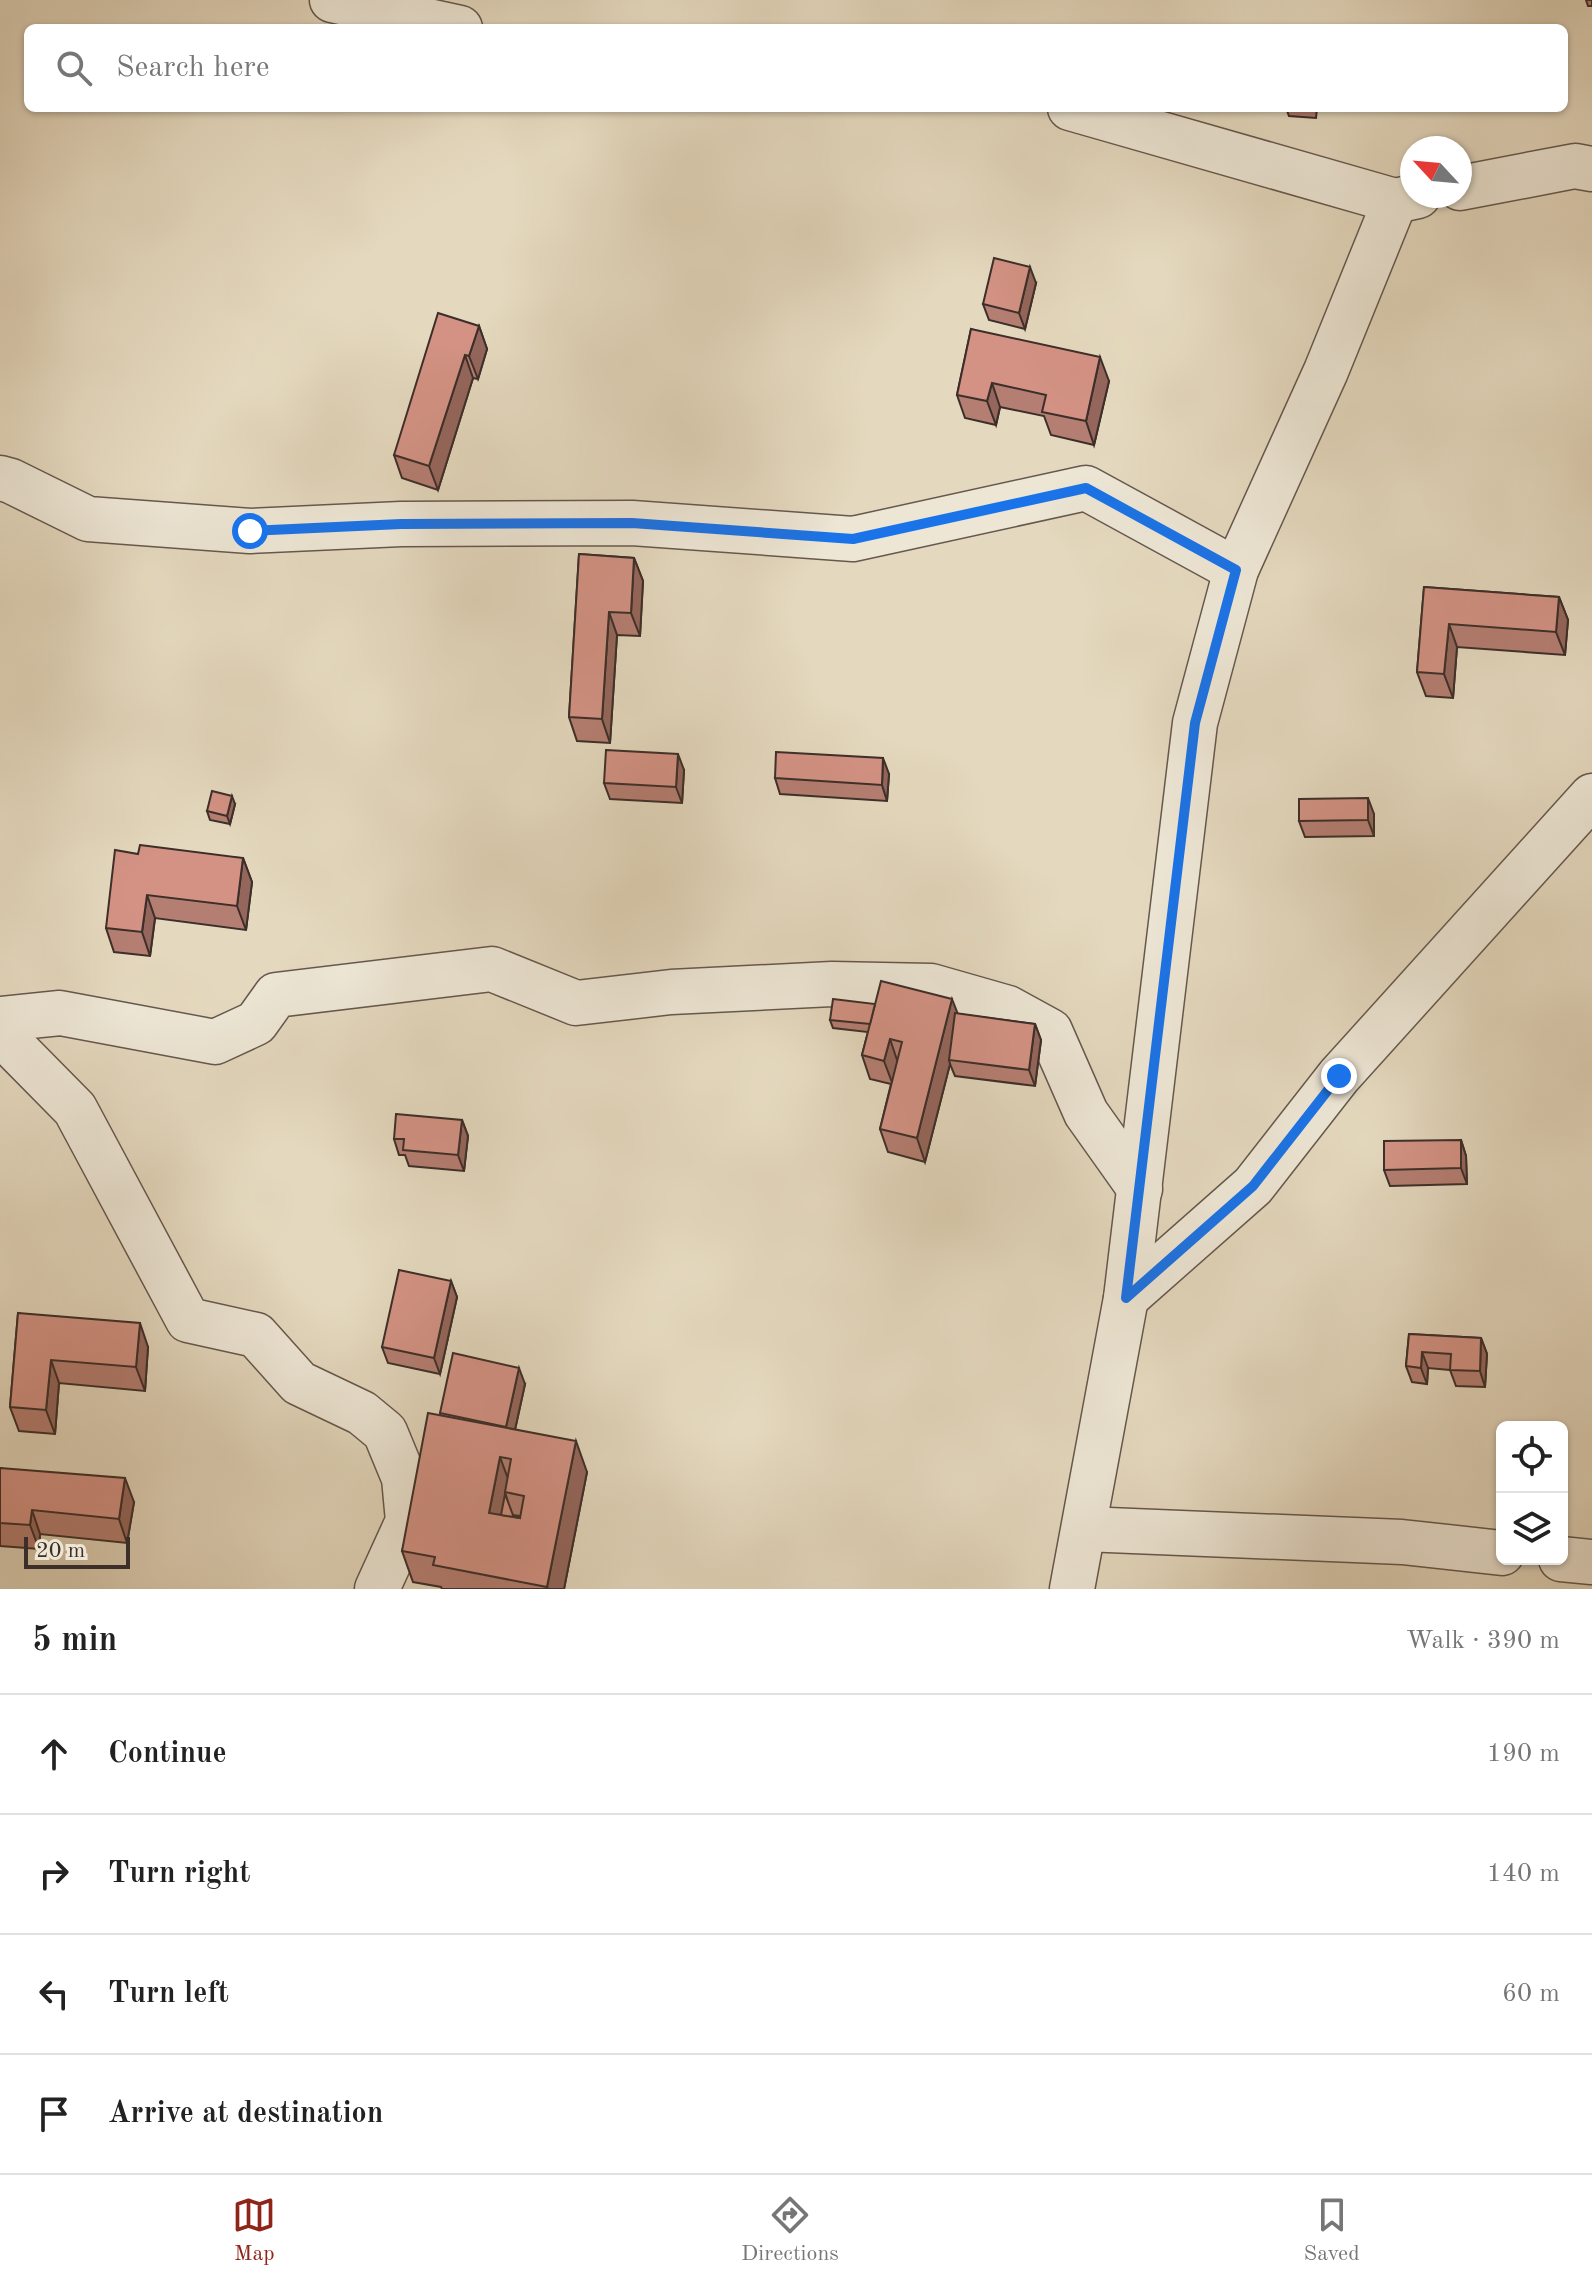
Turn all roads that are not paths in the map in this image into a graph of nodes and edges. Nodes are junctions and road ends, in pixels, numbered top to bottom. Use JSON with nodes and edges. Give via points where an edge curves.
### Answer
{"nodes":[{"id":1,"x":332,"y":0,"type":"edge"},
{"id":2,"x":442,"y":24,"type":"edge"},
{"id":3,"x":1085,"y":112,"type":"edge"},
{"id":4,"x":1592,"y":169,"type":"edge"},
{"id":5,"x":1472,"y":186,"type":"edge"},
{"id":6,"x":1400,"y":196,"type":"edge"},
{"id":7,"x":1401,"y":208,"type":"edge"},
{"id":8,"x":0,"y":478,"type":"edge"},
{"id":9,"x":1236,"y":570,"type":"junction"},
{"id":10,"x":1592,"y":796,"type":"edge"},
{"id":11,"x":0,"y":1019,"type":"edge"},
{"id":12,"x":0,"y":1033,"type":"edge"},
{"id":13,"x":1140,"y":1189,"type":"junction"},
{"id":14,"x":1126,"y":1298,"type":"junction"},
{"id":15,"x":1084,"y":1529,"type":"junction"},
{"id":16,"x":1496,"y":1552,"type":"edge"},
{"id":17,"x":1568,"y":1560,"type":"edge"},
{"id":18,"x":1592,"y":1562,"type":"edge"},
{"id":19,"x":377,"y":1589,"type":"edge"},
{"id":20,"x":1072,"y":1589,"type":"edge"}],
"edges":[{"from":1,"to":2,"type":"street"},
{"from":3,"to":6,"type":"street"},
{"from":4,"to":5,"type":"street","via":[[1575,166]]},
{"from":7,"to":9,"type":"street"},
{"from":8,"to":9,"type":"street","via":[[88,519],[250,531],[632,523],[853,539],[1086,488]]},
{"from":9,"to":13,"type":"street","via":[[1195,723]]},
{"from":10,"to":14,"type":"street","via":[[1339,1076],[1253,1186]]},
{"from":11,"to":13,"type":"street","via":[[60,1013],[215,1042],[256,1023],[276,995],[492,969],[576,1003],[832,984],[931,986],[1008,1008],[1050,1031],[1086,1113]]},
{"from":12,"to":19,"type":"street","via":[[75,1109],[188,1320],[256,1335],[299,1383],[362,1413],[385,1432],[404,1478],[408,1521]]},
{"from":13,"to":14,"type":"street"},
{"from":14,"to":15,"type":"street"},
{"from":15,"to":16,"type":"street","via":[[1402,1542]]},
{"from":15,"to":20,"type":"street"},
{"from":17,"to":18,"type":"street"}]}
